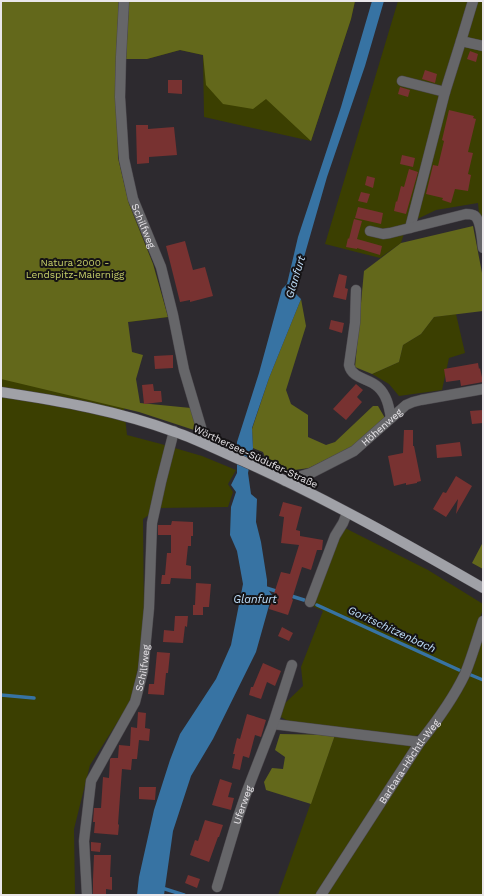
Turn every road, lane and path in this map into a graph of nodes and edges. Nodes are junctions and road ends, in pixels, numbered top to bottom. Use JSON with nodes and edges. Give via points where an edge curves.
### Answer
{"nodes":[{"id":1,"x":124,"y":1,"type":"edge"},
{"id":2,"x":473,"y":1,"type":"edge"},
{"id":3,"x":461,"y":41,"type":"junction"},
{"id":4,"x":483,"y":46,"type":"edge"},
{"id":5,"x":402,"y":81,"type":"dead end"},
{"id":6,"x":445,"y":92,"type":"junction"},
{"id":7,"x":410,"y":228,"type":"junction"},
{"id":8,"x":370,"y":231,"type":"dead end"},
{"id":9,"x":483,"y":248,"type":"edge"},
{"id":10,"x":356,"y":290,"type":"dead end"},
{"id":11,"x":483,"y":389,"type":"edge"},
{"id":12,"x":1,"y":392,"type":"edge"},
{"id":13,"x":391,"y":418,"type":"junction"},
{"id":14,"x":174,"y":431,"type":"junction"},
{"id":15,"x":206,"y":444,"type":"junction"},
{"id":16,"x":285,"y":481,"type":"junction"},
{"id":17,"x":348,"y":513,"type":"junction"},
{"id":18,"x":483,"y":588,"type":"edge"},
{"id":19,"x":310,"y":602,"type":"dead end"},
{"id":20,"x":483,"y":621,"type":"edge"},
{"id":21,"x":292,"y":665,"type":"dead end"},
{"id":22,"x":273,"y":724,"type":"junction"},
{"id":23,"x":420,"y":742,"type":"junction"},
{"id":24,"x":217,"y":887,"type":"dead end"},
{"id":25,"x":87,"y":895,"type":"edge"},
{"id":26,"x":321,"y":895,"type":"edge"}],
"edges":[{"from":1,"to":15,"type":"street","name":"Schilfweg","via":[[120,97],[124,159],[133,199],[160,267],[184,370]]},
{"from":2,"to":3,"type":"street"},
{"from":3,"to":4,"type":"street"},
{"from":3,"to":6,"type":"street"},
{"from":5,"to":6,"type":"street"},
{"from":6,"to":7,"type":"street"},
{"from":7,"to":8,"type":"street","via":[[383,234]]},
{"from":7,"to":9,"type":"street","via":[[466,214],[474,215],[479,225]]},
{"from":10,"to":13,"type":"street","via":[[350,369],[378,387],[385,396]]},
{"from":11,"to":13,"type":"street","name":"Höhenweg","via":[[413,402]]},
{"from":12,"to":14,"type":"main road","name":"Wörthersee-Südufer-Straße","via":[[116,414]]},
{"from":13,"to":16,"type":"street","name":"Höhenweg","via":[[354,451],[311,473]]},
{"from":14,"to":15,"type":"main road","name":"Wörthersee-Südufer-Straße"},
{"from":14,"to":25,"type":"street","name":"Schilfweg","via":[[152,523],[149,608],[143,671],[136,702],[91,782],[84,841]]},
{"from":15,"to":16,"type":"main road","name":"Wörthersee-Südufer-Straße"},
{"from":16,"to":17,"type":"main road","name":"Wörthersee-Südufer-Straße"},
{"from":17,"to":18,"type":"main road","name":"Wörthersee-Südufer-Straße"},
{"from":17,"to":19,"type":"street","via":[[335,536]]},
{"from":20,"to":23,"type":"street","name":"Barbara-Höchtl-Weg","via":[[464,675]]},
{"from":21,"to":22,"type":"street","name":"Uferweg"},
{"from":22,"to":23,"type":"street"},
{"from":22,"to":24,"type":"street","name":"Uferweg","via":[[238,817]]},
{"from":23,"to":26,"type":"street","name":"Barbara-Höchtl-Weg"}]}
